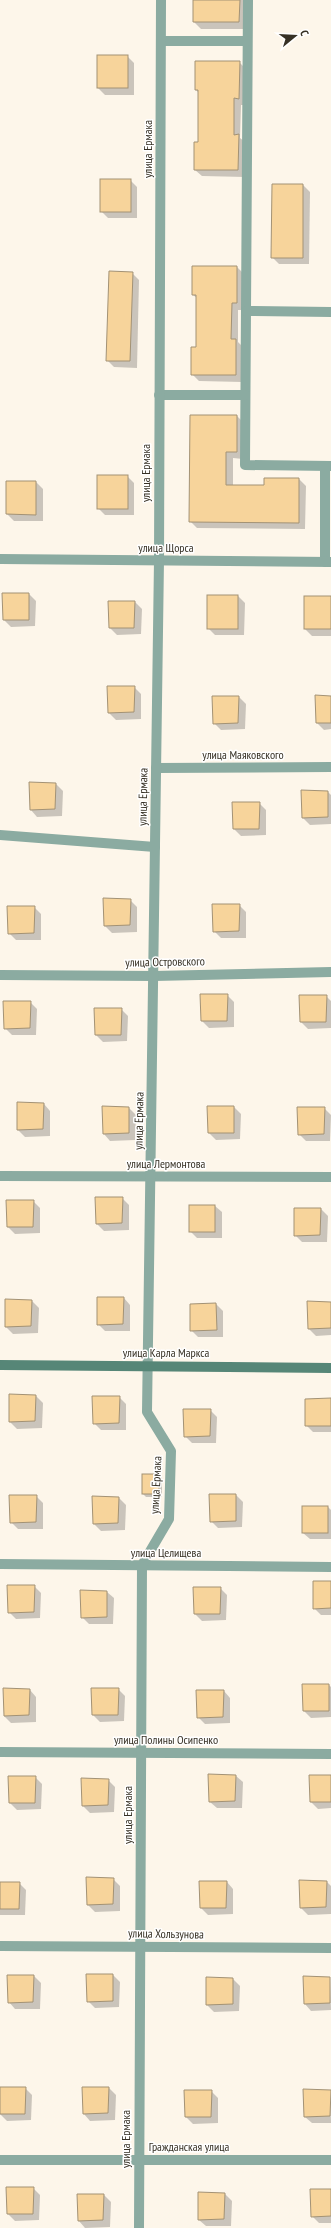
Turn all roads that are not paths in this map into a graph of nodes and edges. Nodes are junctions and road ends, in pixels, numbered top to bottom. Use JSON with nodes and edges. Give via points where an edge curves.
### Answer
{"nodes":[{"id":1,"x":162,"y":0,"type":"edge"},
{"id":2,"x":248,"y":0,"type":"edge"},
{"id":3,"x":161,"y":41,"type":"junction"},
{"id":4,"x":247,"y":41,"type":"junction"},
{"id":5,"x":246,"y":311,"type":"junction"},
{"id":6,"x":331,"y":312,"type":"edge"},
{"id":7,"x":160,"y":395,"type":"junction"},
{"id":8,"x":245,"y":395,"type":"junction"},
{"id":9,"x":328,"y":466,"type":"edge"},
{"id":10,"x":0,"y":559,"type":"edge"},
{"id":11,"x":159,"y":560,"type":"junction"},
{"id":12,"x":328,"y":562,"type":"edge"},
{"id":13,"x":331,"y":767,"type":"edge"},
{"id":14,"x":156,"y":768,"type":"junction"},
{"id":15,"x":0,"y":835,"type":"edge"},
{"id":16,"x":155,"y":846,"type":"junction"},
{"id":17,"x":331,"y":972,"type":"edge"},
{"id":18,"x":0,"y":975,"type":"edge"},
{"id":19,"x":154,"y":976,"type":"junction"},
{"id":20,"x":0,"y":1176,"type":"edge"},
{"id":21,"x":151,"y":1177,"type":"junction"},
{"id":22,"x":331,"y":1177,"type":"edge"},
{"id":23,"x":0,"y":1365,"type":"edge"},
{"id":24,"x":147,"y":1366,"type":"junction"},
{"id":25,"x":331,"y":1368,"type":"edge"},
{"id":26,"x":0,"y":1564,"type":"edge"},
{"id":27,"x":142,"y":1565,"type":"junction"},
{"id":28,"x":331,"y":1567,"type":"edge"},
{"id":29,"x":0,"y":1752,"type":"edge"},
{"id":30,"x":141,"y":1752,"type":"junction"},
{"id":31,"x":331,"y":1754,"type":"edge"},
{"id":32,"x":0,"y":1946,"type":"edge"},
{"id":33,"x":140,"y":1947,"type":"junction"},
{"id":34,"x":331,"y":1948,"type":"edge"},
{"id":35,"x":0,"y":2160,"type":"edge"},
{"id":36,"x":139,"y":2160,"type":"junction"},
{"id":37,"x":331,"y":2160,"type":"edge"},
{"id":38,"x":139,"y":2228,"type":"edge"}],
"edges":[{"from":1,"to":3,"type":"street","name":"улица Ермака"},
{"from":2,"to":4,"type":"street"},
{"from":3,"to":4,"type":"street"},
{"from":3,"to":7,"type":"street","name":"улица Ермака"},
{"from":4,"to":5,"type":"street"},
{"from":5,"to":6,"type":"street"},
{"from":5,"to":8,"type":"street"},
{"from":7,"to":8,"type":"street"},
{"from":7,"to":11,"type":"street","name":"улица Ермака"},
{"from":8,"to":9,"type":"street","via":[[245,466]]},
{"from":9,"to":12,"type":"street"},
{"from":10,"to":11,"type":"street","name":"улица Щорса"},
{"from":11,"to":12,"type":"street","name":"улица Щорса"},
{"from":11,"to":14,"type":"street","name":"улица Ермака"},
{"from":13,"to":14,"type":"street","name":"улица Маяковского"},
{"from":14,"to":16,"type":"street","name":"улица Ермака"},
{"from":15,"to":16,"type":"street"},
{"from":16,"to":19,"type":"street","name":"улица Ермака"},
{"from":17,"to":19,"type":"street","name":"улица Островского"},
{"from":18,"to":19,"type":"street","name":"улица Островского"},
{"from":19,"to":21,"type":"street","name":"улица Ермака"},
{"from":20,"to":21,"type":"street","name":"улица Лермонтова"},
{"from":21,"to":22,"type":"street","name":"улица Лермонтова"},
{"from":21,"to":24,"type":"street","name":"улица Ермака"},
{"from":23,"to":24,"type":"main road","name":"улица Карла Маркса"},
{"from":24,"to":25,"type":"main road","name":"улица Карла Маркса"},
{"from":24,"to":27,"type":"street","name":"улица Ермака","via":[[147,1412],[171,1451],[169,1519]]},
{"from":26,"to":27,"type":"street","name":"улица Целищева"},
{"from":27,"to":28,"type":"street","name":"улица Целищева"},
{"from":27,"to":30,"type":"street","name":"улица Ермака"},
{"from":29,"to":30,"type":"street","name":"улица Полины Осипенко"},
{"from":30,"to":31,"type":"street","name":"улица Полины Осипенко"},
{"from":30,"to":33,"type":"street","name":"улица Ермака"},
{"from":32,"to":33,"type":"street","name":"улица Хользунова"},
{"from":33,"to":34,"type":"street","name":"улица Хользунова"},
{"from":33,"to":36,"type":"street","name":"улица Ермака"},
{"from":35,"to":36,"type":"street","name":"Гражданская улица"},
{"from":36,"to":37,"type":"street","name":"Гражданская улица"},
{"from":36,"to":38,"type":"street","name":"улица Ермака"}]}
